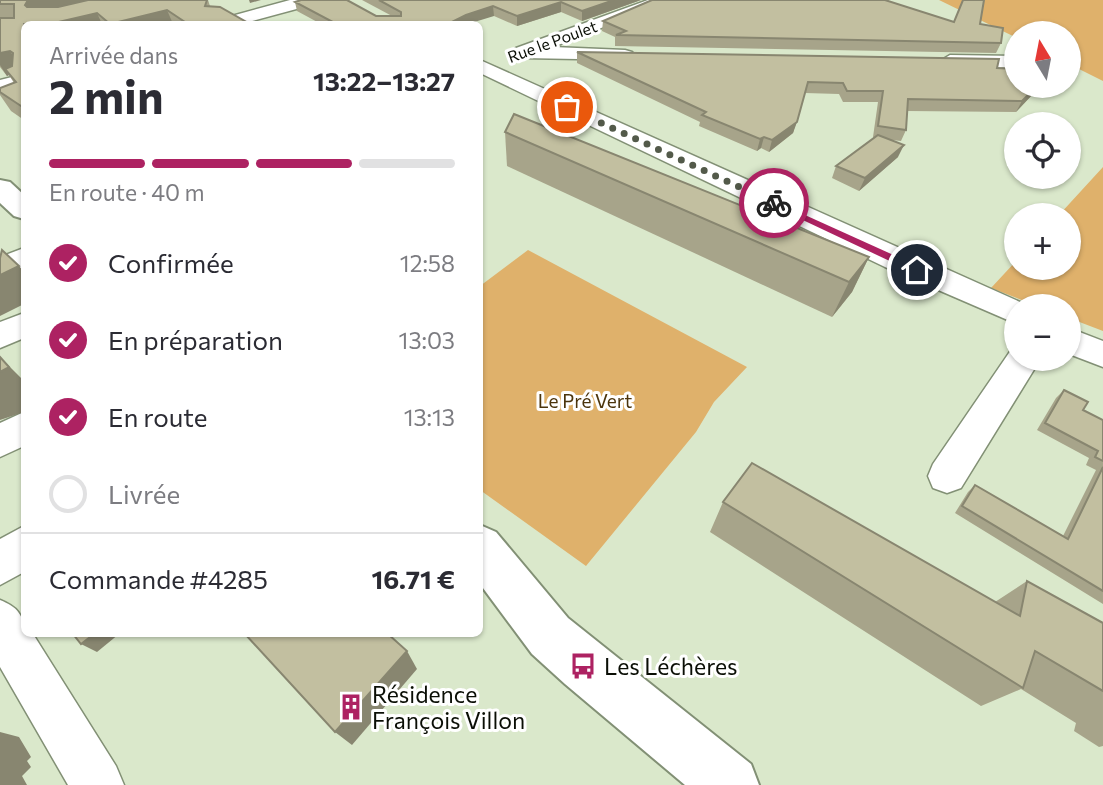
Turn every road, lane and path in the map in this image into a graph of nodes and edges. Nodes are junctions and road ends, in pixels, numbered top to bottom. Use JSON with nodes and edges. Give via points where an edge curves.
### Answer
{"nodes":[{"id":1,"x":309,"y":0,"type":"edge"},
{"id":2,"x":664,"y":0,"type":"edge"},
{"id":3,"x":234,"y":21,"type":"edge"},
{"id":4,"x":523,"y":52,"type":"junction"},
{"id":5,"x":647,"y":57,"type":"edge"},
{"id":6,"x":935,"y":61,"type":"edge"},
{"id":7,"x":1004,"y":62,"type":"edge"},
{"id":8,"x":483,"y":65,"type":"edge"},
{"id":9,"x":483,"y":67,"type":"edge"},
{"id":10,"x":21,"y":81,"type":"edge"},
{"id":11,"x":0,"y":87,"type":"edge"},
{"id":12,"x":0,"y":188,"type":"edge"},
{"id":13,"x":21,"y":207,"type":"edge"},
{"id":14,"x":21,"y":258,"type":"edge"},
{"id":15,"x":0,"y":269,"type":"edge"},
{"id":16,"x":21,"y":274,"type":"edge"},
{"id":17,"x":0,"y":284,"type":"edge"},
{"id":18,"x":1004,"y":307,"type":"edge"},
{"id":19,"x":21,"y":326,"type":"edge"},
{"id":20,"x":0,"y":337,"type":"edge"},
{"id":21,"x":1081,"y":345,"type":"edge"},
{"id":22,"x":1103,"y":355,"type":"edge"},
{"id":23,"x":1015,"y":371,"type":"edge"},
{"id":24,"x":21,"y":429,"type":"edge"},
{"id":25,"x":0,"y":442,"type":"edge"},
{"id":26,"x":947,"y":476,"type":"dead end"},
{"id":27,"x":21,"y":548,"type":"edge"},
{"id":28,"x":483,"y":551,"type":"edge"},
{"id":29,"x":0,"y":565,"type":"edge"},
{"id":30,"x":0,"y":623,"type":"edge"},
{"id":31,"x":97,"y":785,"type":"edge"},
{"id":32,"x":730,"y":785,"type":"edge"}],
"edges":[{"from":1,"to":3,"type":"street"},
{"from":2,"to":4,"type":"street","name":"Rue le Poulet"},
{"from":4,"to":5,"type":"street"},
{"from":4,"to":8,"type":"street","name":"Rue le Poulet"},
{"from":6,"to":7,"type":"street"},
{"from":9,"to":18,"type":"street"},
{"from":10,"to":11,"type":"street"},
{"from":12,"to":13,"type":"street"},
{"from":14,"to":15,"type":"street"},
{"from":16,"to":17,"type":"street"},
{"from":19,"to":20,"type":"street"},
{"from":21,"to":22,"type":"street"},
{"from":23,"to":26,"type":"street"},
{"from":24,"to":25,"type":"street"},
{"from":27,"to":29,"type":"street"},
{"from":28,"to":32,"type":"street","via":[[550,636]]},
{"from":30,"to":31,"type":"street"}]}
